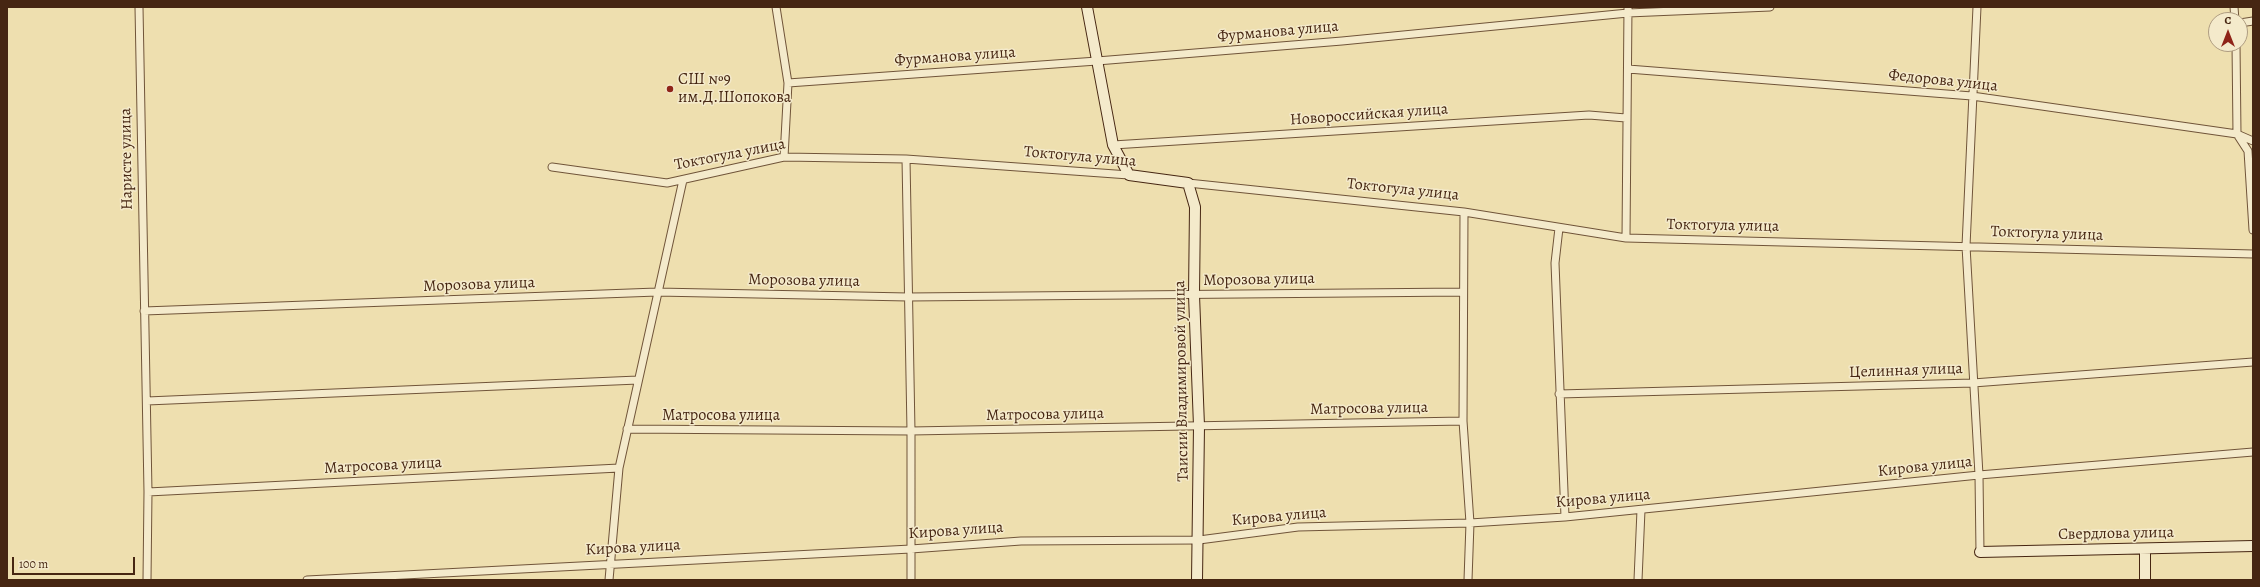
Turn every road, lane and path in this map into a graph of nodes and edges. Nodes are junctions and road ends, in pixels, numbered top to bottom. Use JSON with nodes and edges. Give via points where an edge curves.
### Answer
{"nodes":[{"id":1,"x":139,"y":7,"type":"edge"},
{"id":2,"x":776,"y":7,"type":"edge"},
{"id":3,"x":1087,"y":7,"type":"edge"},
{"id":4,"x":1770,"y":7,"type":"edge"},
{"id":5,"x":1977,"y":7,"type":"edge"},
{"id":6,"x":1628,"y":10,"type":"edge"},
{"id":7,"x":2236,"y":52,"type":"edge"},
{"id":8,"x":1097,"y":61,"type":"junction"},
{"id":9,"x":1628,"y":69,"type":"junction"},
{"id":10,"x":788,"y":83,"type":"junction"},
{"id":11,"x":1972,"y":96,"type":"junction"},
{"id":12,"x":1626,"y":118,"type":"junction"},
{"id":13,"x":2236,"y":134,"type":"junction"},
{"id":14,"x":2253,"y":141,"type":"edge"},
{"id":15,"x":1113,"y":145,"type":"junction"},
{"id":16,"x":784,"y":157,"type":"junction"},
{"id":17,"x":906,"y":159,"type":"junction"},
{"id":18,"x":552,"y":167,"type":"dead end"},
{"id":19,"x":1129,"y":175,"type":"junction"},
{"id":20,"x":683,"y":180,"type":"junction"},
{"id":21,"x":1188,"y":183,"type":"junction"},
{"id":22,"x":1464,"y":212,"type":"junction"},
{"id":23,"x":1559,"y":228,"type":"junction"},
{"id":24,"x":2253,"y":230,"type":"edge"},
{"id":25,"x":1626,"y":238,"type":"junction"},
{"id":26,"x":1966,"y":246,"type":"junction"},
{"id":27,"x":2253,"y":254,"type":"edge"},
{"id":28,"x":657,"y":292,"type":"junction"},
{"id":29,"x":1463,"y":292,"type":"junction"},
{"id":30,"x":1194,"y":295,"type":"junction"},
{"id":31,"x":908,"y":297,"type":"junction"},
{"id":32,"x":144,"y":311,"type":"junction"},
{"id":33,"x":2253,"y":362,"type":"edge"},
{"id":34,"x":638,"y":380,"type":"junction"},
{"id":35,"x":1974,"y":383,"type":"junction"},
{"id":36,"x":1559,"y":394,"type":"junction"},
{"id":37,"x":147,"y":401,"type":"junction"},
{"id":38,"x":1463,"y":421,"type":"junction"},
{"id":39,"x":1199,"y":426,"type":"junction"},
{"id":40,"x":627,"y":429,"type":"junction"},
{"id":41,"x":911,"y":431,"type":"junction"},
{"id":42,"x":2253,"y":452,"type":"edge"},
{"id":43,"x":619,"y":468,"type":"junction"},
{"id":44,"x":1979,"y":475,"type":"junction"},
{"id":45,"x":148,"y":492,"type":"junction"},
{"id":46,"x":1641,"y":510,"type":"junction"},
{"id":47,"x":1564,"y":517,"type":"junction"},
{"id":48,"x":1470,"y":523,"type":"junction"},
{"id":49,"x":1199,"y":540,"type":"junction"},
{"id":50,"x":2253,"y":546,"type":"edge"},
{"id":51,"x":910,"y":549,"type":"junction"},
{"id":52,"x":2145,"y":549,"type":"junction"},
{"id":53,"x":1980,"y":552,"type":"joint"},
{"id":54,"x":611,"y":563,"type":"junction"},
{"id":55,"x":147,"y":580,"type":"edge"},
{"id":56,"x":306,"y":580,"type":"edge"},
{"id":57,"x":609,"y":580,"type":"edge"},
{"id":58,"x":911,"y":580,"type":"edge"},
{"id":59,"x":1197,"y":580,"type":"edge"},
{"id":60,"x":1468,"y":580,"type":"edge"},
{"id":61,"x":1638,"y":580,"type":"edge"},
{"id":62,"x":2145,"y":580,"type":"edge"}],
"edges":[{"from":1,"to":32,"type":"street","name":"Наристе улица"},
{"from":2,"to":10,"type":"street"},
{"from":3,"to":8,"type":"street"},
{"from":4,"to":6,"type":"street","name":"Фурманова улица"},
{"from":5,"to":11,"type":"street"},
{"from":6,"to":8,"type":"street","name":"Фурманова улица","via":[[1342,41]]},
{"from":6,"to":9,"type":"street"},
{"from":7,"to":13,"type":"street"},
{"from":8,"to":10,"type":"street","name":"Фурманова улица"},
{"from":8,"to":15,"type":"street"},
{"from":9,"to":11,"type":"street","name":"Федорова улица"},
{"from":9,"to":12,"type":"street"},
{"from":10,"to":16,"type":"street"},
{"from":11,"to":13,"type":"street","name":"Федорова улица"},
{"from":11,"to":26,"type":"street"},
{"from":12,"to":15,"type":"street","name":"Новороссийская улица","via":[[1589,115]]},
{"from":12,"to":25,"type":"street"},
{"from":13,"to":14,"type":"street","name":"Федорова улица"},
{"from":13,"to":24,"type":"street","via":[[2248,151]]},
{"from":15,"to":19,"type":"street"},
{"from":16,"to":17,"type":"street","name":"Токтогула улица"},
{"from":16,"to":20,"type":"street","name":"Токтогула улица"},
{"from":17,"to":19,"type":"street","name":"Токтогула улица"},
{"from":17,"to":31,"type":"street"},
{"from":18,"to":20,"type":"street","name":"Токтогула улица","via":[[667,183]]},
{"from":19,"to":21,"type":"street","name":"Токтогула улица"},
{"from":20,"to":28,"type":"street"},
{"from":21,"to":22,"type":"street","name":"Токтогула улица"},
{"from":21,"to":30,"type":"street","name":"Таисии Владимировой улица","via":[[1196,207]]},
{"from":22,"to":23,"type":"street","name":"Токтогула улица"},
{"from":22,"to":29,"type":"street"},
{"from":23,"to":25,"type":"street","name":"Токтогула улица"},
{"from":23,"to":36,"type":"street","via":[[1556,264]]},
{"from":25,"to":26,"type":"street","name":"Токтогула улица"},
{"from":26,"to":27,"type":"street","name":"Токтогула улица"},
{"from":26,"to":35,"type":"street"},
{"from":28,"to":31,"type":"street","name":"Морозова улица"},
{"from":28,"to":32,"type":"street","name":"Морозова улица"},
{"from":28,"to":34,"type":"street"},
{"from":29,"to":30,"type":"street","name":"Морозова улица"},
{"from":29,"to":38,"type":"street"},
{"from":30,"to":31,"type":"street","name":"Морозова улица"},
{"from":30,"to":39,"type":"street","name":"Таисии Владимировой улица"},
{"from":31,"to":41,"type":"street"},
{"from":32,"to":37,"type":"street","name":"Наристе улица"},
{"from":33,"to":35,"type":"street","name":"Целинная улица"},
{"from":34,"to":37,"type":"street"},
{"from":34,"to":40,"type":"street"},
{"from":35,"to":36,"type":"street","name":"Целинная улица"},
{"from":35,"to":44,"type":"street"},
{"from":36,"to":47,"type":"street"},
{"from":37,"to":45,"type":"street","name":"Наристе улица"},
{"from":38,"to":39,"type":"street","name":"Матросова улица"},
{"from":38,"to":48,"type":"street"},
{"from":39,"to":41,"type":"street","name":"Матросова улица"},
{"from":39,"to":49,"type":"street","name":"Таисии Владимировой улица"},
{"from":40,"to":41,"type":"street","name":"Матросова улица"},
{"from":40,"to":43,"type":"street"},
{"from":41,"to":51,"type":"street"},
{"from":42,"to":44,"type":"street","name":"Кирова улица"},
{"from":43,"to":45,"type":"street","name":"Матросова улица"},
{"from":43,"to":54,"type":"street"},
{"from":44,"to":46,"type":"street","name":"Кирова улица"},
{"from":44,"to":53,"type":"street"},
{"from":45,"to":55,"type":"street","name":"Наристе улица"},
{"from":46,"to":47,"type":"street","name":"Кирова улица"},
{"from":46,"to":61,"type":"street"},
{"from":47,"to":48,"type":"street","name":"Кирова улица"},
{"from":48,"to":49,"type":"street","name":"Кирова улица","via":[[1298,527]]},
{"from":48,"to":60,"type":"street"},
{"from":49,"to":51,"type":"street","name":"Кирова улица","via":[[1021,540]]},
{"from":49,"to":59,"type":"street","name":"Таисии Владимировой улица"},
{"from":50,"to":52,"type":"street","name":"Свердлова улица"},
{"from":51,"to":54,"type":"street","name":"Кирова улица"},
{"from":51,"to":58,"type":"street"},
{"from":52,"to":53,"type":"street","name":"Свердлова улица"},
{"from":52,"to":62,"type":"street"},
{"from":54,"to":56,"type":"street","name":"Кирова улица"},
{"from":54,"to":57,"type":"street"}]}
